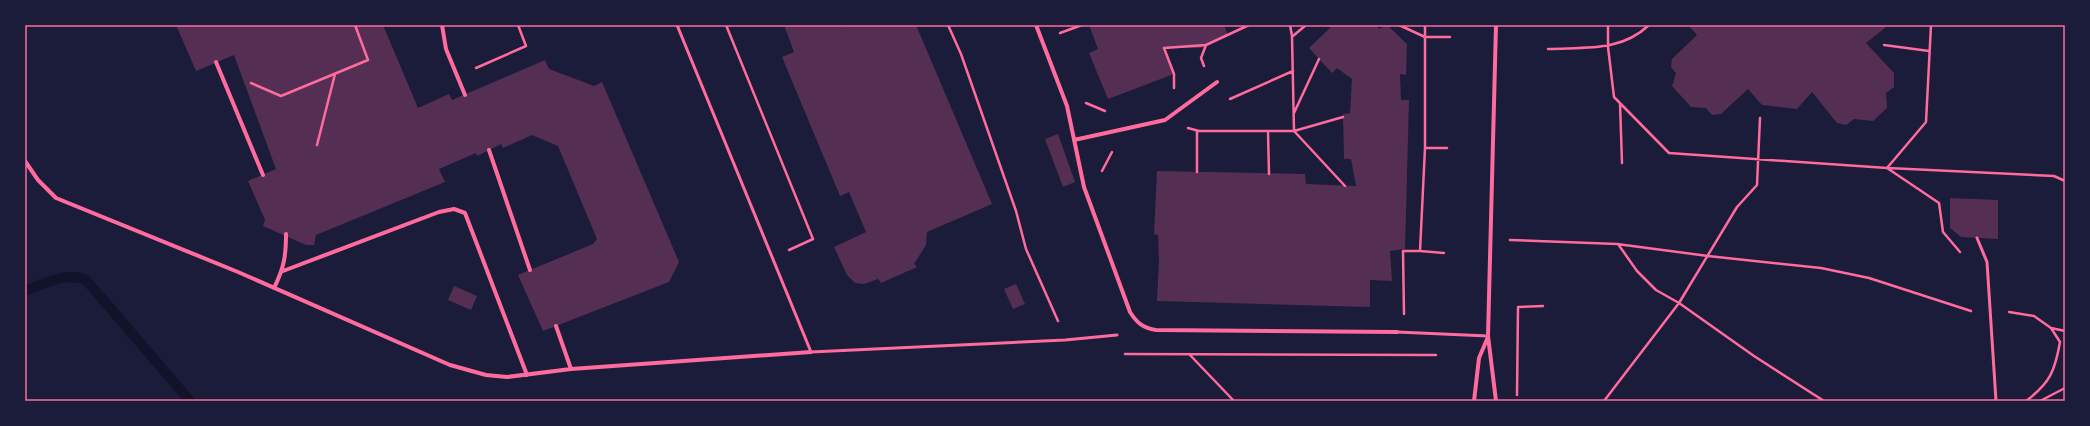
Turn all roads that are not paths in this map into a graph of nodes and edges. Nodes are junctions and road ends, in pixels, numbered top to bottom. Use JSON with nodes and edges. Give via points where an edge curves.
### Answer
{"nodes":[{"id":1,"x":442,"y":25,"type":"edge"},
{"id":2,"x":677,"y":25,"type":"edge"},
{"id":3,"x":1036,"y":25,"type":"edge"},
{"id":4,"x":1496,"y":25,"type":"edge"},
{"id":5,"x":216,"y":62,"type":"dead end"},
{"id":6,"x":1215,"y":83,"type":"road end"},
{"id":7,"x":465,"y":95,"type":"dead end"},
{"id":8,"x":1074,"y":140,"type":"junction"},
{"id":9,"x":490,"y":150,"type":"dead end"},
{"id":10,"x":25,"y":161,"type":"edge"},
{"id":11,"x":263,"y":175,"type":"dead end"},
{"id":12,"x":286,"y":234,"type":"dead end"},
{"id":13,"x":1977,"y":238,"type":"dead end"},
{"id":14,"x":530,"y":270,"type":"dead end"},
{"id":15,"x":283,"y":272,"type":"junction"},
{"id":16,"x":274,"y":288,"type":"junction"},
{"id":17,"x":556,"y":326,"type":"dead end"},
{"id":18,"x":1397,"y":332,"type":"joint"},
{"id":19,"x":1117,"y":335,"type":"road end"},
{"id":20,"x":1488,"y":336,"type":"junction"},
{"id":21,"x":811,"y":352,"type":"junction"},
{"id":22,"x":571,"y":369,"type":"junction"},
{"id":23,"x":527,"y":375,"type":"junction"},
{"id":24,"x":1474,"y":401,"type":"edge"},
{"id":25,"x":1496,"y":401,"type":"edge"},
{"id":26,"x":1996,"y":401,"type":"edge"}],
"edges":[{"from":1,"to":7,"type":"street","via":[[446,49]]},
{"from":2,"to":21,"type":"lane"},
{"from":3,"to":8,"type":"street","via":[[1067,106]]},
{"from":4,"to":20,"type":"street"},
{"from":5,"to":11,"type":"street"},
{"from":6,"to":8,"type":"street","via":[[1165,120]]},
{"from":8,"to":18,"type":"street","via":[[1084,188],[1130,312],[1137,323],[1156,330]]},
{"from":9,"to":14,"type":"street"},
{"from":10,"to":16,"type":"street","via":[[38,180],[56,198]]},
{"from":12,"to":15,"type":"street"},
{"from":13,"to":26,"type":"lane","via":[[1987,262]]},
{"from":15,"to":16,"type":"street"},
{"from":15,"to":23,"type":"street","via":[[439,212],[454,209],[465,213]]},
{"from":16,"to":23,"type":"street","via":[[450,365],[486,375]]},
{"from":17,"to":22,"type":"street"},
{"from":18,"to":20,"type":"lane"},
{"from":19,"to":21,"type":"lane","via":[[1065,340]]},
{"from":20,"to":24,"type":"street","via":[[1479,358]]},
{"from":20,"to":25,"type":"street"},
{"from":21,"to":22,"type":"street"},
{"from":22,"to":23,"type":"street"}]}
